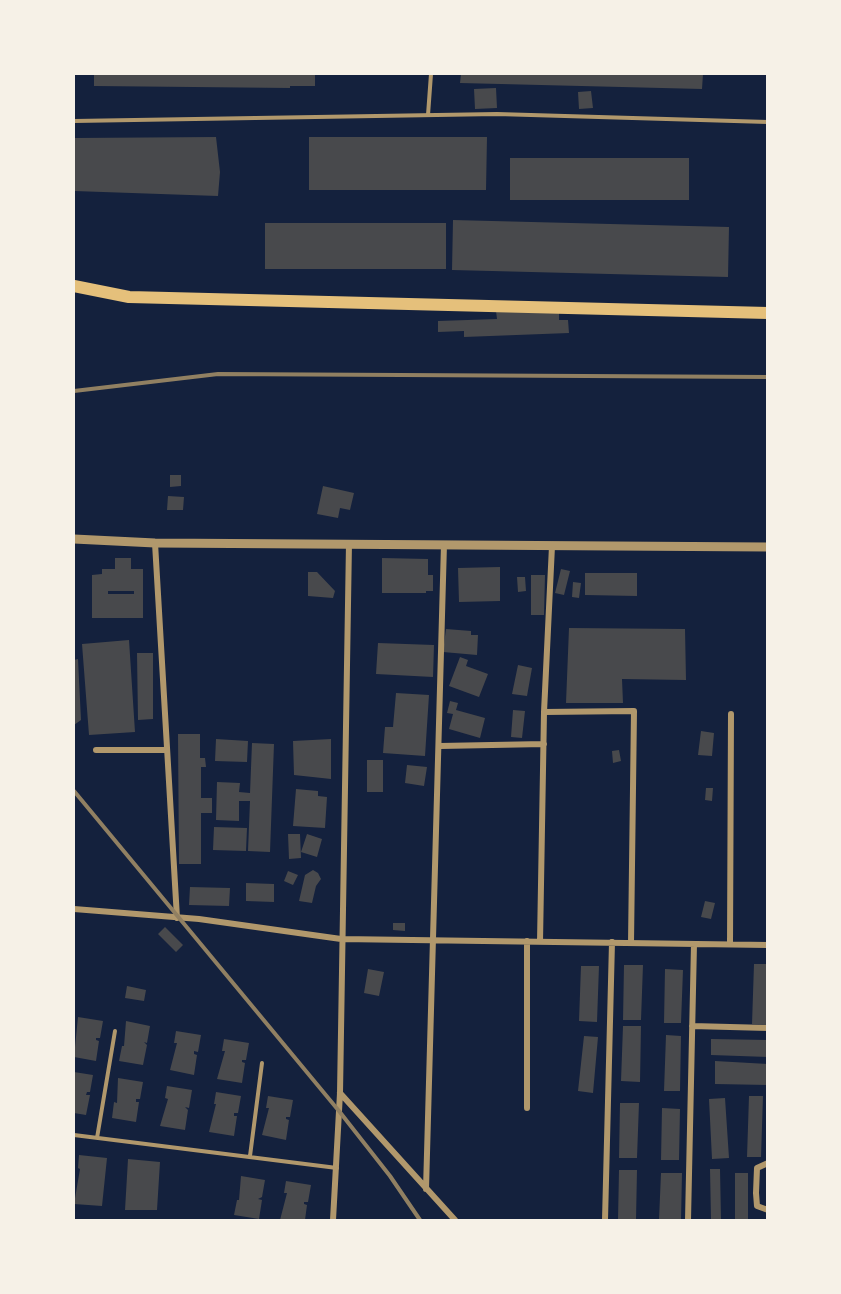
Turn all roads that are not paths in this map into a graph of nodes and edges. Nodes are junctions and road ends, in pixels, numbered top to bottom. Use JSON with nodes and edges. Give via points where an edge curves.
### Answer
{"nodes":[{"id":1,"x":431,"y":74,"type":"edge"},
{"id":2,"x":428,"y":115,"type":"junction"},
{"id":3,"x":74,"y":122,"type":"edge"},
{"id":4,"x":768,"y":122,"type":"edge"},
{"id":5,"x":74,"y":286,"type":"edge"},
{"id":6,"x":768,"y":313,"type":"edge"},
{"id":7,"x":74,"y":539,"type":"edge"},
{"id":8,"x":155,"y":543,"type":"junction"},
{"id":9,"x":349,"y":543,"type":"junction"},
{"id":10,"x":444,"y":544,"type":"junction"},
{"id":11,"x":552,"y":546,"type":"junction"},
{"id":12,"x":768,"y":547,"type":"edge"},
{"id":13,"x":544,"y":712,"type":"junction"},
{"id":14,"x":731,"y":714,"type":"dead end"},
{"id":15,"x":544,"y":744,"type":"junction"},
{"id":16,"x":440,"y":746,"type":"junction"},
{"id":17,"x":96,"y":750,"type":"dead end"},
{"id":18,"x":167,"y":750,"type":"junction"},
{"id":19,"x":74,"y":909,"type":"edge"},
{"id":20,"x":177,"y":918,"type":"junction"},
{"id":21,"x":341,"y":939,"type":"junction"},
{"id":22,"x":435,"y":940,"type":"junction"},
{"id":23,"x":527,"y":941,"type":"junction"},
{"id":24,"x":540,"y":942,"type":"junction"},
{"id":25,"x":612,"y":942,"type":"junction"},
{"id":26,"x":631,"y":943,"type":"junction"},
{"id":27,"x":694,"y":944,"type":"junction"},
{"id":28,"x":730,"y":944,"type":"junction"},
{"id":29,"x":768,"y":945,"type":"edge"},
{"id":30,"x":692,"y":1026,"type":"junction"},
{"id":31,"x":768,"y":1028,"type":"edge"},
{"id":32,"x":115,"y":1031,"type":"dead end"},
{"id":33,"x":262,"y":1063,"type":"dead end"},
{"id":34,"x":340,"y":1093,"type":"junction"},
{"id":35,"x":528,"y":1108,"type":"dead end"},
{"id":36,"x":74,"y":1135,"type":"edge"},
{"id":37,"x":98,"y":1138,"type":"junction"},
{"id":38,"x":250,"y":1156,"type":"junction"},
{"id":39,"x":768,"y":1163,"type":"edge"},
{"id":40,"x":337,"y":1168,"type":"junction"},
{"id":41,"x":426,"y":1189,"type":"junction"},
{"id":42,"x":768,"y":1210,"type":"edge"},
{"id":43,"x":333,"y":1221,"type":"edge"},
{"id":44,"x":455,"y":1221,"type":"edge"},
{"id":45,"x":605,"y":1221,"type":"edge"},
{"id":46,"x":688,"y":1221,"type":"edge"}],
"edges":[{"from":1,"to":2,"type":"lane"},
{"from":2,"to":3,"type":"lane"},
{"from":2,"to":4,"type":"lane"},
{"from":5,"to":6,"type":"highway","via":[[129,297]]},
{"from":7,"to":8,"type":"street"},
{"from":8,"to":9,"type":"street"},
{"from":8,"to":18,"type":"street"},
{"from":9,"to":10,"type":"street"},
{"from":9,"to":21,"type":"street"},
{"from":10,"to":11,"type":"street"},
{"from":10,"to":16,"type":"street"},
{"from":11,"to":12,"type":"street"},
{"from":11,"to":13,"type":"street"},
{"from":13,"to":15,"type":"street"},
{"from":13,"to":26,"type":"street","via":[[634,711]]},
{"from":14,"to":28,"type":"street"},
{"from":15,"to":16,"type":"street"},
{"from":15,"to":24,"type":"street"},
{"from":16,"to":22,"type":"street"},
{"from":17,"to":18,"type":"street"},
{"from":18,"to":20,"type":"street"},
{"from":19,"to":20,"type":"street"},
{"from":20,"to":21,"type":"street"},
{"from":21,"to":22,"type":"street"},
{"from":21,"to":34,"type":"street"},
{"from":22,"to":23,"type":"street"},
{"from":22,"to":41,"type":"street"},
{"from":23,"to":24,"type":"street"},
{"from":23,"to":35,"type":"street"},
{"from":24,"to":25,"type":"street"},
{"from":25,"to":26,"type":"street"},
{"from":25,"to":45,"type":"street"},
{"from":26,"to":27,"type":"street"},
{"from":27,"to":28,"type":"street"},
{"from":27,"to":30,"type":"street"},
{"from":28,"to":29,"type":"street"},
{"from":30,"to":31,"type":"street"},
{"from":30,"to":46,"type":"street"},
{"from":32,"to":37,"type":"lane"},
{"from":33,"to":38,"type":"lane"},
{"from":34,"to":40,"type":"street"},
{"from":34,"to":41,"type":"street"},
{"from":36,"to":37,"type":"lane"},
{"from":37,"to":38,"type":"lane"},
{"from":38,"to":40,"type":"lane"},
{"from":39,"to":42,"type":"street","via":[[757,1168],[756,1193],[757,1206]]},
{"from":40,"to":43,"type":"street"},
{"from":41,"to":44,"type":"street"}]}
